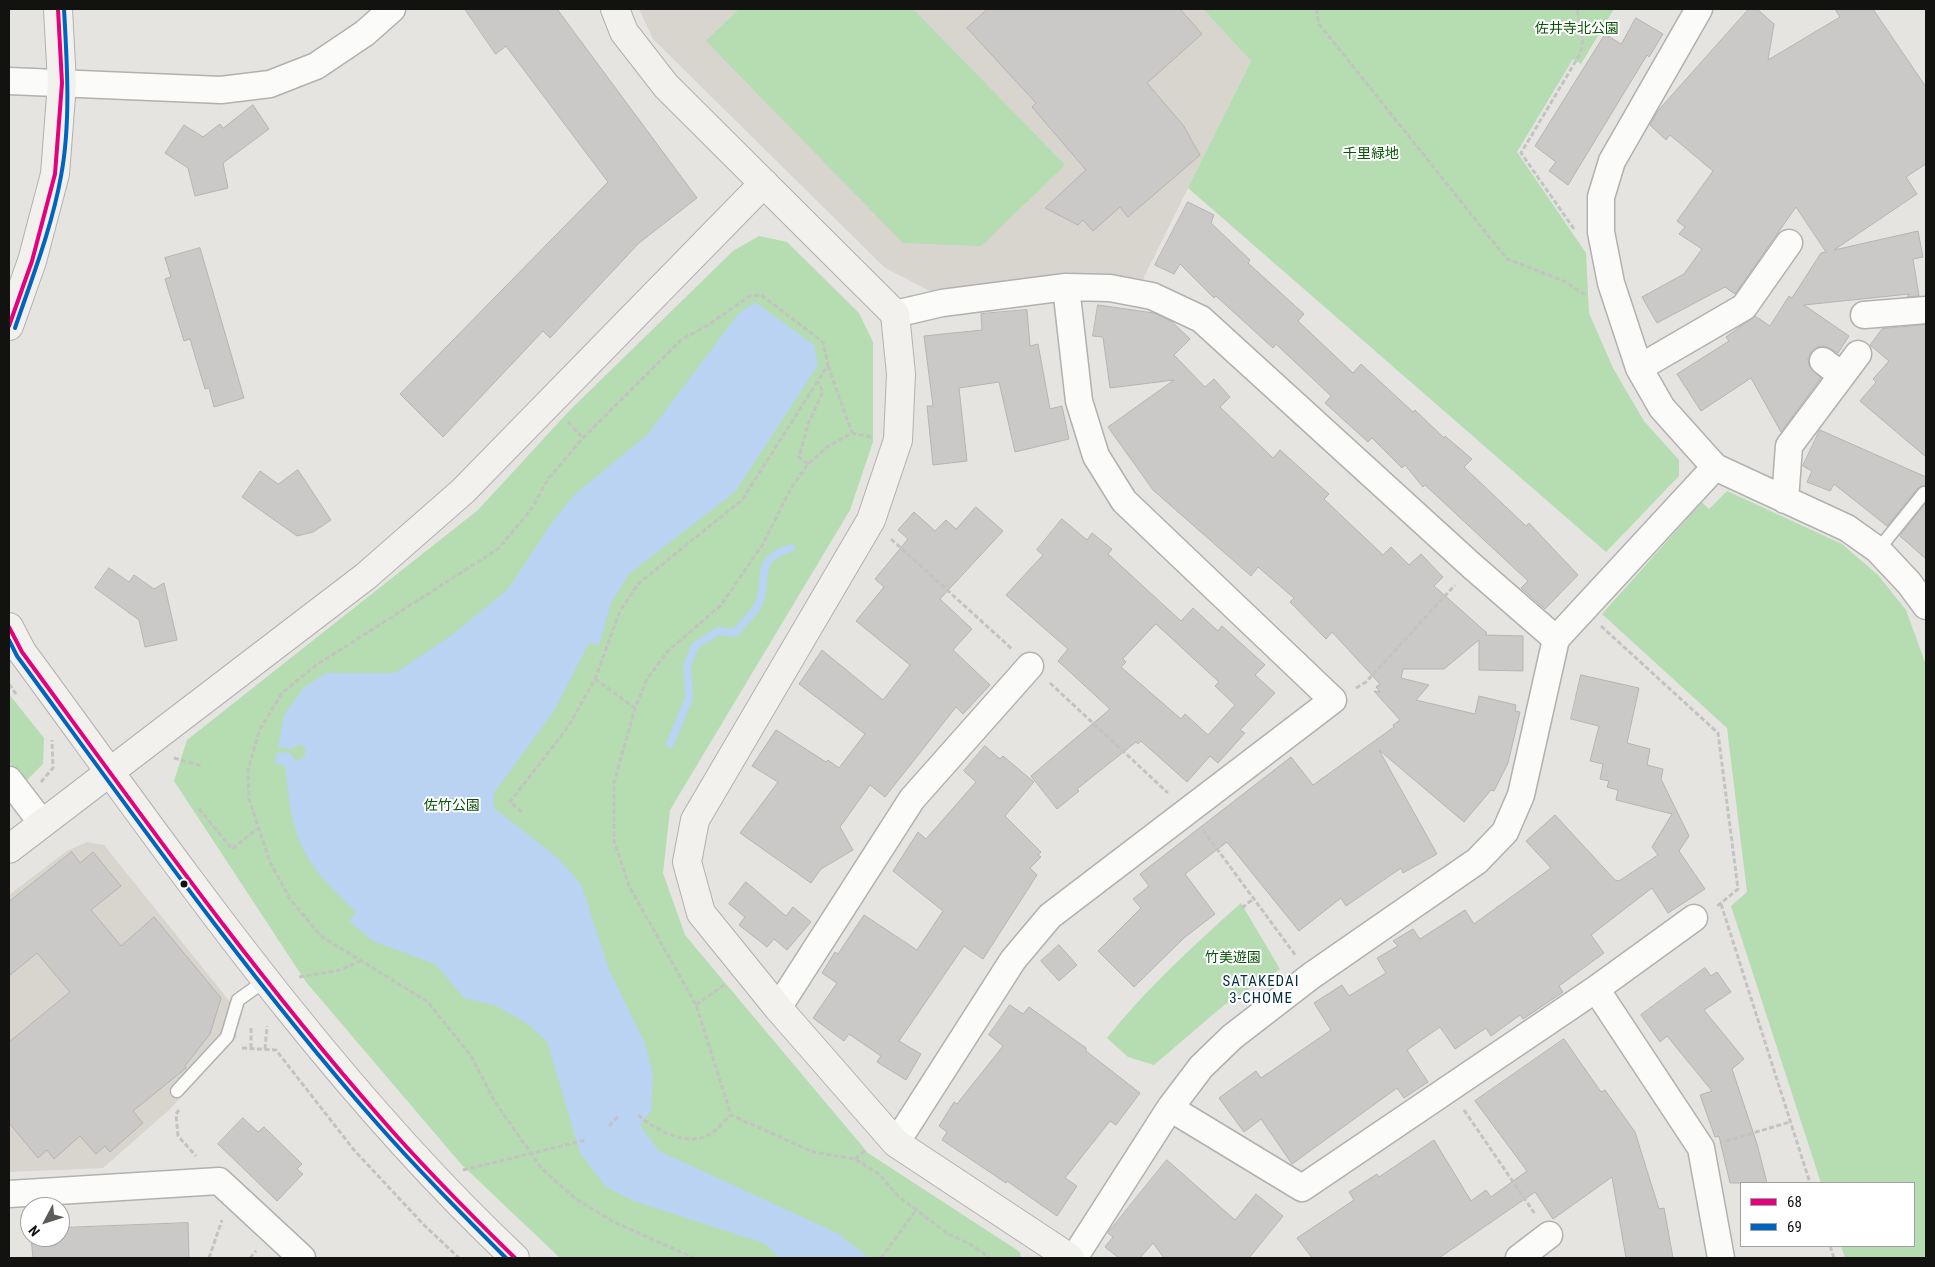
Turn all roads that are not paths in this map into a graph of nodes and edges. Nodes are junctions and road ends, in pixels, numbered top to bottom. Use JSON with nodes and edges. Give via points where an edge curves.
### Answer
{"nodes":[{"id":1,"x":58,"y":9,"type":"edge"},
{"id":2,"x":392,"y":9,"type":"edge"},
{"id":3,"x":614,"y":9,"type":"edge"},
{"id":4,"x":1699,"y":9,"type":"edge"},
{"id":5,"x":9,"y":81,"type":"edge"},
{"id":6,"x":62,"y":83,"type":"junction"},
{"id":7,"x":764,"y":183,"type":"junction"},
{"id":8,"x":1788,"y":243,"type":"dead end"},
{"id":9,"x":1066,"y":287,"type":"junction"},
{"id":10,"x":1926,"y":310,"type":"edge"},
{"id":11,"x":895,"y":314,"type":"junction"},
{"id":12,"x":1864,"y":315,"type":"dead end"},
{"id":13,"x":9,"y":326,"type":"edge"},
{"id":14,"x":1858,"y":354,"type":"dead end"},
{"id":15,"x":1639,"y":368,"type":"junction"},
{"id":16,"x":1715,"y":467,"type":"junction"},
{"id":17,"x":1924,"y":492,"type":"dead end"},
{"id":18,"x":1785,"y":500,"type":"junction"},
{"id":19,"x":1878,"y":550,"type":"junction"},
{"id":20,"x":1926,"y":606,"type":"edge"},
{"id":21,"x":9,"y":627,"type":"edge"},
{"id":22,"x":1556,"y":639,"type":"junction"},
{"id":23,"x":1030,"y":666,"type":"road end"},
{"id":24,"x":109,"y":771,"type":"junction"},
{"id":25,"x":17,"y":790,"type":"edge"},
{"id":26,"x":42,"y":823,"type":"junction"},
{"id":27,"x":9,"y":849,"type":"edge"},
{"id":28,"x":1694,"y":918,"type":"road end"},
{"id":29,"x":266,"y":980,"type":"junction"},
{"id":30,"x":1596,"y":989,"type":"junction"},
{"id":31,"x":778,"y":1008,"type":"junction"},
{"id":32,"x":177,"y":1091,"type":"dead end"},
{"id":33,"x":1170,"y":1108,"type":"junction"},
{"id":34,"x":884,"y":1144,"type":"junction"},
{"id":35,"x":9,"y":1194,"type":"edge"},
{"id":36,"x":1549,"y":1235,"type":"road end"},
{"id":37,"x":302,"y":1258,"type":"edge"},
{"id":38,"x":515,"y":1258,"type":"edge"},
{"id":39,"x":1072,"y":1258,"type":"edge"},
{"id":40,"x":1519,"y":1258,"type":"edge"},
{"id":41,"x":1721,"y":1258,"type":"edge"}],
"edges":[{"from":1,"to":6,"type":"street"},
{"from":2,"to":6,"type":"street","via":[[365,33],[316,66],[270,84],[221,90]]},
{"from":3,"to":7,"type":"street","via":[[624,32],[666,86]]},
{"from":4,"to":15,"type":"street","via":[[1612,160],[1601,197],[1600,232],[1610,283]]},
{"from":5,"to":6,"type":"street"},
{"from":6,"to":13,"type":"street","via":[[54,174],[32,262]]},
{"from":7,"to":11,"type":"street"},
{"from":7,"to":24,"type":"street","via":[[463,491],[366,576]]},
{"from":8,"to":15,"type":"street","via":[[1744,307]]},
{"from":9,"to":11,"type":"street","via":[[942,303]]},
{"from":9,"to":22,"type":"street","via":[[1110,288],[1152,296],[1200,319]]},
{"from":9,"to":34,"type":"street","via":[[1079,401],[1096,456],[1124,502],[1333,700],[1050,916],[1013,960]]},
{"from":10,"to":12,"type":"street"},
{"from":11,"to":31,"type":"street","via":[[901,374],[898,440],[871,520],[694,820],[687,862],[700,913]]},
{"from":14,"to":18,"type":"street","via":[[1832,368],[1789,446]]},
{"from":15,"to":16,"type":"street","via":[[1662,408]]},
{"from":16,"to":18,"type":"street"},
{"from":16,"to":22,"type":"street"},
{"from":17,"to":19,"type":"lane"},
{"from":18,"to":19,"type":"street","via":[[1846,528]]},
{"from":19,"to":20,"type":"street"},
{"from":21,"to":24,"type":"street","via":[[22,652]]},
{"from":22,"to":33,"type":"street","via":[[1521,795],[1505,832],[1477,861],[1311,976],[1232,1037],[1201,1067]]},
{"from":23,"to":31,"type":"street","via":[[912,799]]},
{"from":24,"to":26,"type":"street"},
{"from":24,"to":29,"type":"street"},
{"from":25,"to":26,"type":"street"},
{"from":26,"to":27,"type":"street"},
{"from":28,"to":30,"type":"street"},
{"from":29,"to":32,"type":"lane","via":[[238,1000],[227,1037]]},
{"from":29,"to":38,"type":"street","via":[[370,1108],[463,1210]]},
{"from":30,"to":33,"type":"street","via":[[1302,1188]]},
{"from":30,"to":41,"type":"street","via":[[1701,1148]]},
{"from":31,"to":34,"type":"street"},
{"from":33,"to":39,"type":"street"},
{"from":34,"to":39,"type":"street"},
{"from":35,"to":37,"type":"street","via":[[219,1181]]},
{"from":36,"to":40,"type":"street"}]}
